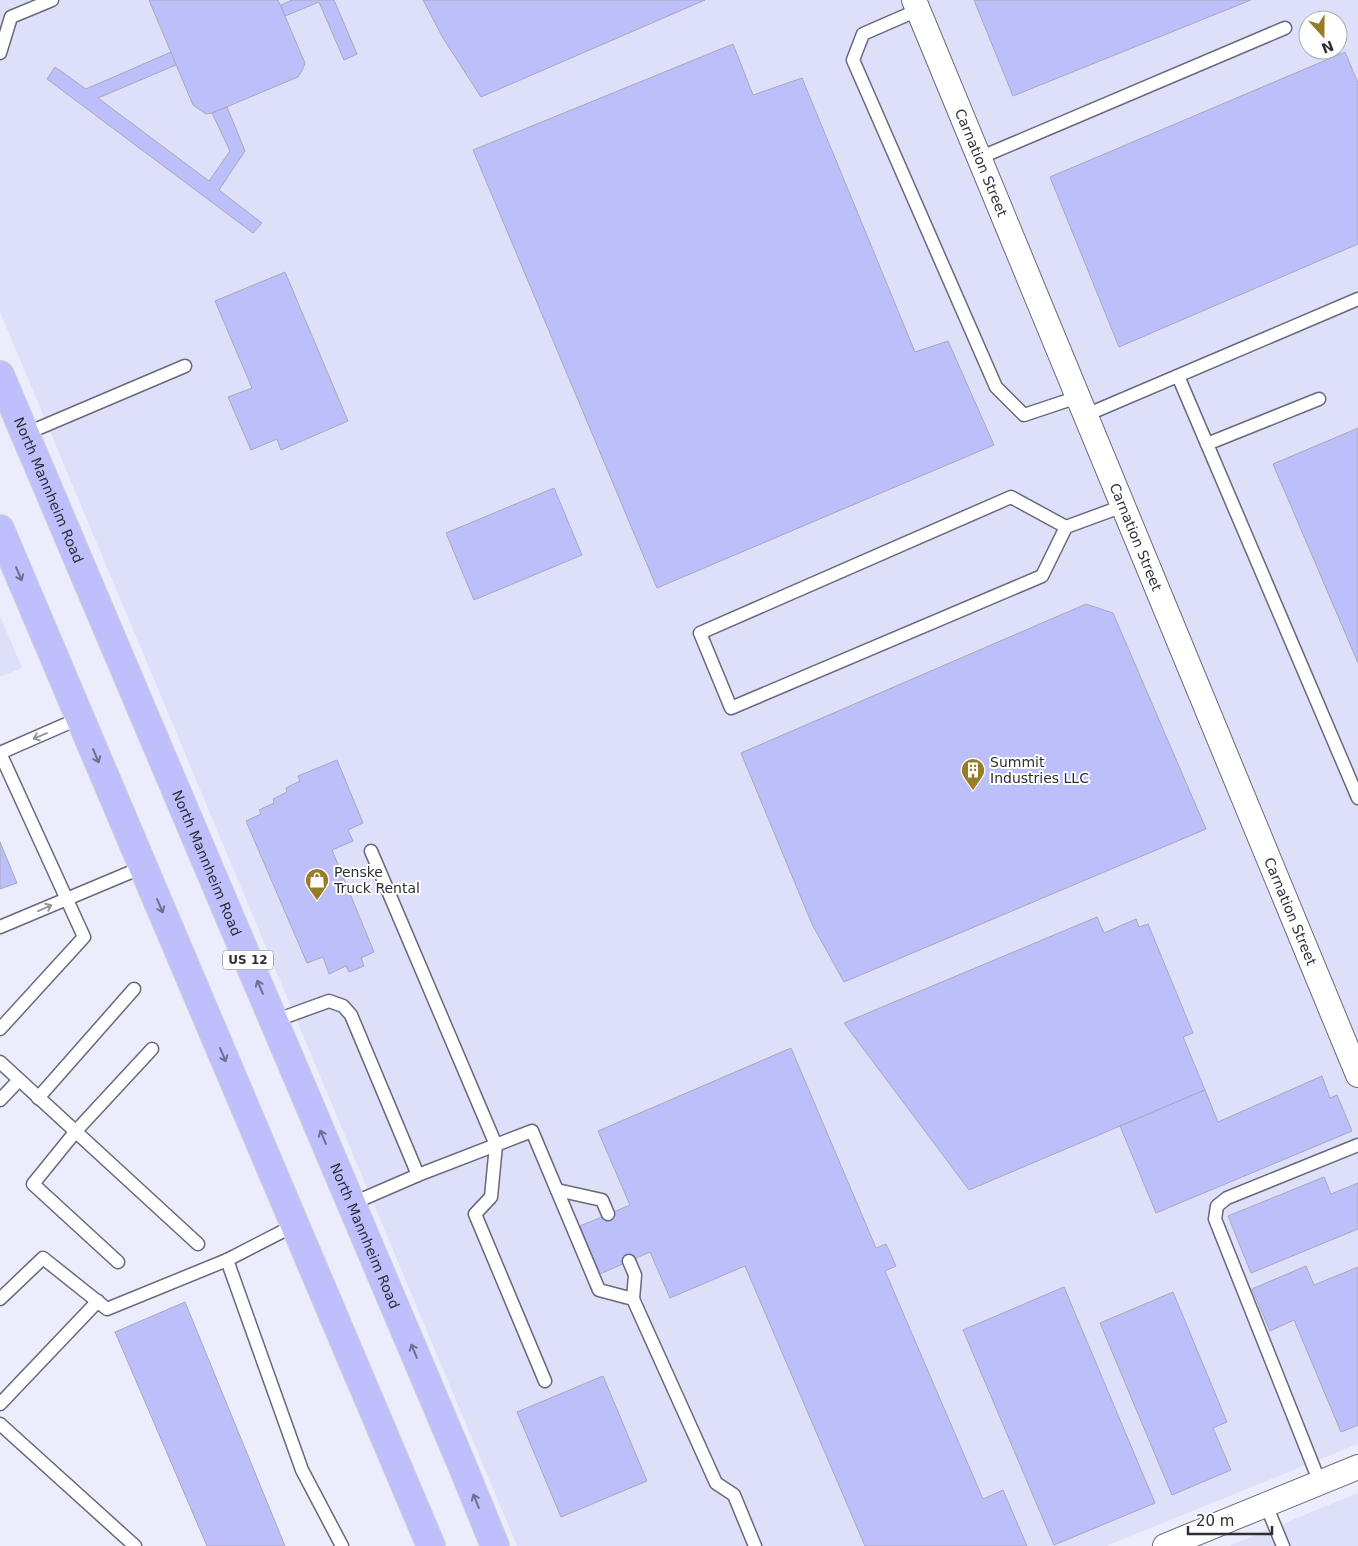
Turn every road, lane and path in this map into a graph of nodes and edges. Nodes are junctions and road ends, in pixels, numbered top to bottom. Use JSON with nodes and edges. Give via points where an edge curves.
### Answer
{"nodes":[{"id":1,"x":52,"y":0,"type":"edge"},
{"id":2,"x":916,"y":5,"type":"edge"},
{"id":3,"x":1285,"y":28,"type":"dead end"},
{"id":4,"x":0,"y":53,"type":"edge"},
{"id":5,"x":979,"y":158,"type":"junction"},
{"id":6,"x":1358,"y":299,"type":"edge"},
{"id":7,"x":185,"y":366,"type":"dead end"},
{"id":8,"x":0,"y":375,"type":"edge"},
{"id":9,"x":1178,"y":376,"type":"junction"},
{"id":10,"x":1320,"y":399,"type":"dead end"},
{"id":11,"x":1082,"y":406,"type":"junction"},
{"id":12,"x":25,"y":434,"type":"junction"},
{"id":13,"x":1207,"y":444,"type":"junction"},
{"id":14,"x":1123,"y":506,"type":"junction"},
{"id":15,"x":1066,"y":527,"type":"junction"},
{"id":16,"x":0,"y":529,"type":"edge"},
{"id":17,"x":80,"y":718,"type":"junction"},
{"id":18,"x":0,"y":753,"type":"edge"},
{"id":19,"x":1358,"y":798,"type":"edge"},
{"id":20,"x":371,"y":851,"type":"dead end"},
{"id":21,"x":143,"y":867,"type":"junction"},
{"id":22,"x":66,"y":898,"type":"junction"},
{"id":23,"x":0,"y":927,"type":"edge"},
{"id":24,"x":134,"y":989,"type":"dead end"},
{"id":25,"x":274,"y":1022,"type":"junction"},
{"id":26,"x":0,"y":1028,"type":"edge"},
{"id":27,"x":152,"y":1049,"type":"dead end"},
{"id":28,"x":0,"y":1062,"type":"edge"},
{"id":29,"x":1358,"y":1074,"type":"edge"},
{"id":30,"x":19,"y":1080,"type":"junction"},
{"id":31,"x":38,"y":1098,"type":"junction"},
{"id":32,"x":0,"y":1100,"type":"edge"},
{"id":33,"x":76,"y":1131,"type":"junction"},
{"id":34,"x":1358,"y":1145,"type":"edge"},
{"id":35,"x":496,"y":1146,"type":"junction"},
{"id":36,"x":418,"y":1175,"type":"junction"},
{"id":37,"x":557,"y":1190,"type":"junction"},
{"id":38,"x":351,"y":1204,"type":"junction"},
{"id":39,"x":608,"y":1214,"type":"dead end"},
{"id":40,"x":295,"y":1225,"type":"junction"},
{"id":41,"x":198,"y":1244,"type":"dead end"},
{"id":42,"x":227,"y":1260,"type":"junction"},
{"id":43,"x":629,"y":1261,"type":"dead end"},
{"id":44,"x":118,"y":1262,"type":"dead end"},
{"id":45,"x":0,"y":1299,"type":"edge"},
{"id":46,"x":633,"y":1299,"type":"junction"},
{"id":47,"x":98,"y":1301,"type":"junction"},
{"id":48,"x":545,"y":1381,"type":"dead end"},
{"id":49,"x":0,"y":1404,"type":"edge"},
{"id":50,"x":0,"y":1424,"type":"edge"},
{"id":51,"x":1358,"y":1467,"type":"edge"},
{"id":52,"x":1320,"y":1483,"type":"junction"},
{"id":53,"x":1266,"y":1505,"type":"junction"},
{"id":54,"x":135,"y":1546,"type":"edge"},
{"id":55,"x":342,"y":1546,"type":"edge"},
{"id":56,"x":431,"y":1546,"type":"edge"},
{"id":57,"x":495,"y":1546,"type":"edge"},
{"id":58,"x":754,"y":1546,"type":"edge"},
{"id":59,"x":1165,"y":1546,"type":"edge"},
{"id":60,"x":1282,"y":1546,"type":"edge"}],
"edges":[{"from":1,"to":4,"type":"lane","via":[[11,17]]},
{"from":2,"to":5,"type":"street","name":"Carnation Street"},
{"from":2,"to":11,"type":"lane","via":[[863,34],[853,60],[996,387],[1024,415]]},
{"from":3,"to":5,"type":"lane"},
{"from":5,"to":11,"type":"street","name":"Carnation Street"},
{"from":6,"to":9,"type":"lane"},
{"from":7,"to":12,"type":"lane"},
{"from":8,"to":12,"type":"main road","name":"North Mannheim Road","number":"US 12"},
{"from":9,"to":11,"type":"lane"},
{"from":9,"to":13,"type":"lane"},
{"from":10,"to":13,"type":"lane"},
{"from":11,"to":14,"type":"street","name":"Carnation Street"},
{"from":25,"to":12,"type":"main road","name":"North Mannheim Road","number":"US 12","one_way":true},
{"from":13,"to":19,"type":"lane"},
{"from":14,"to":15,"type":"lane"},
{"from":14,"to":29,"type":"street","name":"Carnation Street"},
{"from":15,"to":15,"type":"lane","via":[[1011,498],[700,633],[731,708],[1042,576]]},
{"from":16,"to":17,"type":"main road","one_way":true},
{"from":17,"to":18,"type":"lane","one_way":true},
{"from":17,"to":21,"type":"main road","one_way":true},
{"from":18,"to":22,"type":"lane"},
{"from":20,"to":35,"type":"lane"},
{"from":21,"to":22,"type":"lane"},
{"from":21,"to":40,"type":"main road","one_way":true},
{"from":23,"to":22,"type":"lane","one_way":true},
{"from":22,"to":26,"type":"lane","via":[[84,937]]},
{"from":24,"to":31,"type":"lane"},
{"from":25,"to":36,"type":"lane","via":[[329,1001],[344,1006],[351,1014]]},
{"from":38,"to":25,"type":"main road","name":"North Mannheim Road","number":"US 12","one_way":true},
{"from":27,"to":33,"type":"lane"},
{"from":28,"to":30,"type":"lane"},
{"from":30,"to":31,"type":"lane"},
{"from":30,"to":32,"type":"lane"},
{"from":31,"to":33,"type":"lane"},
{"from":33,"to":41,"type":"lane"},
{"from":33,"to":44,"type":"lane","via":[[33,1184]]},
{"from":34,"to":52,"type":"lane","via":[[1227,1198],[1217,1206],[1215,1218]]},
{"from":35,"to":36,"type":"lane"},
{"from":35,"to":37,"type":"lane","via":[[532,1131]]},
{"from":35,"to":48,"type":"lane","via":[[490,1197],[475,1214]]},
{"from":36,"to":38,"type":"lane"},
{"from":37,"to":39,"type":"lane","via":[[602,1200]]},
{"from":37,"to":46,"type":"lane","via":[[599,1290]]},
{"from":57,"to":38,"type":"main road","name":"North Mannheim Road","number":"US 12","one_way":true},
{"from":40,"to":42,"type":"lane"},
{"from":40,"to":56,"type":"main road"},
{"from":42,"to":47,"type":"lane","via":[[107,1309]]},
{"from":42,"to":55,"type":"lane","via":[[302,1470]]},
{"from":43,"to":46,"type":"lane","via":[[635,1275]]},
{"from":45,"to":47,"type":"lane","via":[[43,1258]]},
{"from":46,"to":58,"type":"lane","via":[[716,1483],[734,1495]]},
{"from":47,"to":49,"type":"lane"},
{"from":50,"to":54,"type":"lane"},
{"from":51,"to":52,"type":"street"},
{"from":52,"to":53,"type":"street"},
{"from":53,"to":59,"type":"street"},
{"from":53,"to":60,"type":"lane"}]}
